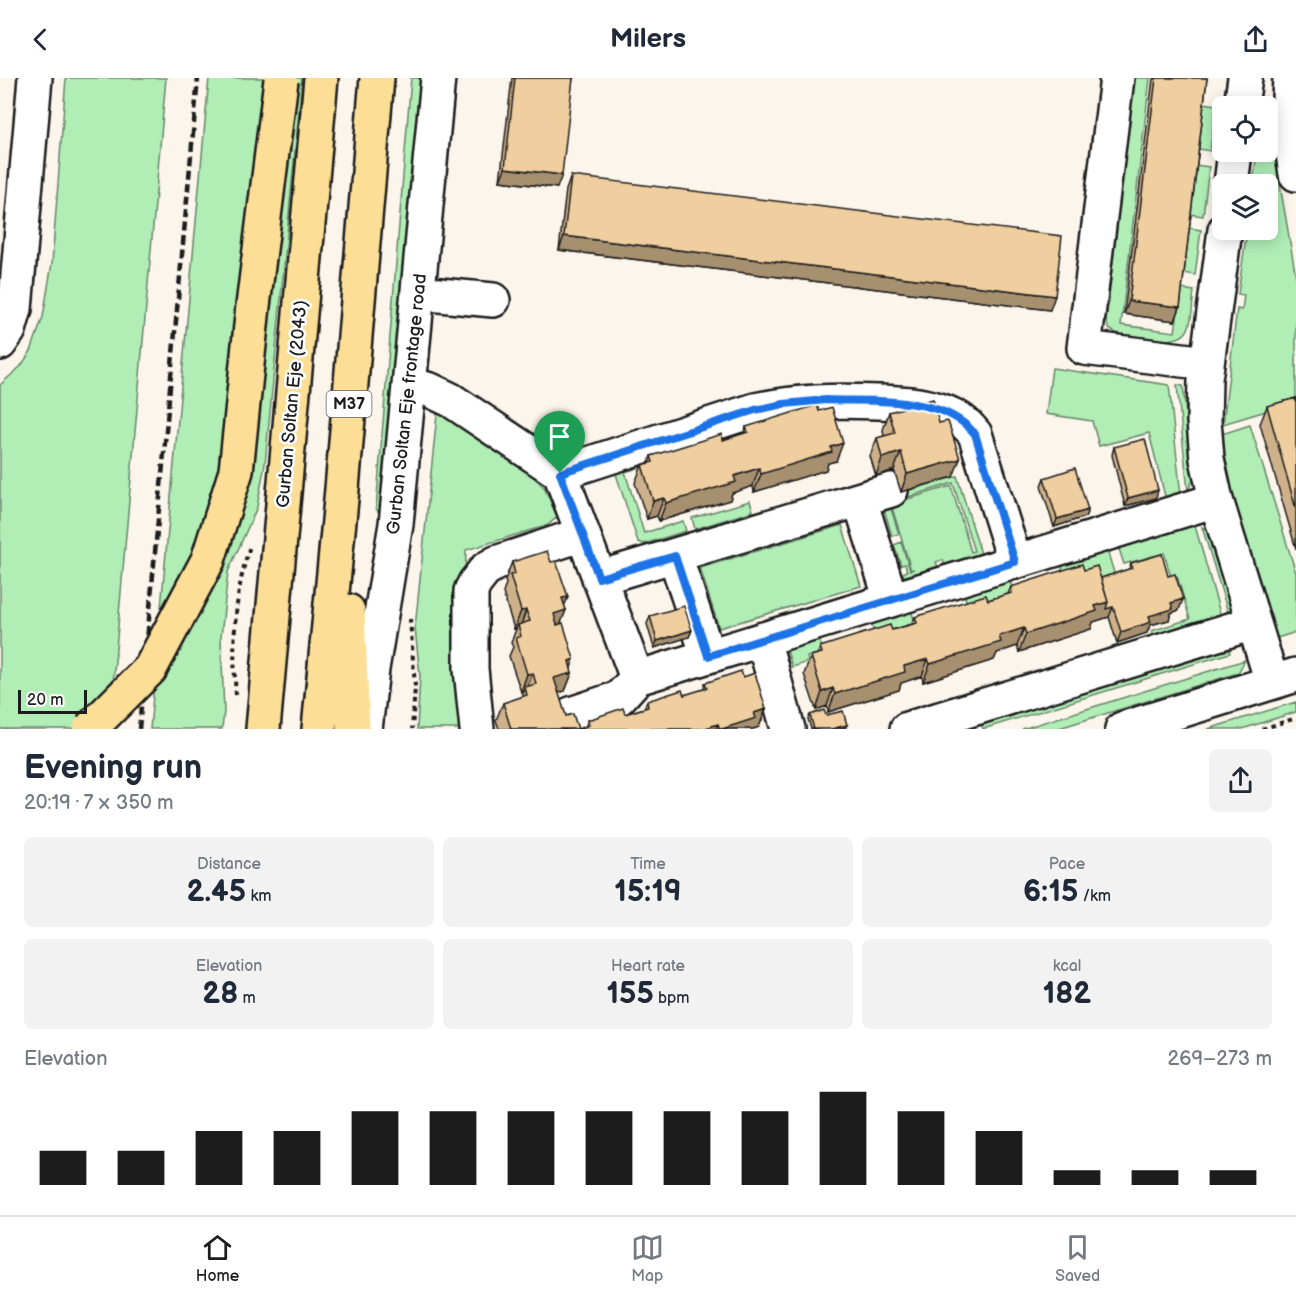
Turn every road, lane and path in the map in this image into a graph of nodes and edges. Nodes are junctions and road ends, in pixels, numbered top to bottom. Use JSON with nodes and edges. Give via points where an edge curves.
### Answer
{"nodes":[{"id":1,"x":35,"y":78,"type":"edge"},
{"id":2,"x":321,"y":78,"type":"edge"},
{"id":3,"x":377,"y":78,"type":"edge"},
{"id":4,"x":438,"y":78,"type":"edge"},
{"id":5,"x":1118,"y":78,"type":"edge"},
{"id":6,"x":1245,"y":78,"type":"edge"},
{"id":7,"x":1290,"y":78,"type":"edge"},
{"id":8,"x":281,"y":79,"type":"edge"},
{"id":9,"x":1242,"y":96,"type":"edge"},
{"id":10,"x":1296,"y":174,"type":"edge"},
{"id":11,"x":1224,"y":240,"type":"edge"},
{"id":12,"x":418,"y":293,"type":"junction"},
{"id":13,"x":493,"y":300,"type":"dead end"},
{"id":14,"x":0,"y":343,"type":"edge"},
{"id":15,"x":1207,"y":363,"type":"junction"},
{"id":16,"x":410,"y":384,"type":"junction"},
{"id":17,"x":560,"y":473,"type":"junction"},
{"id":18,"x":342,"y":489,"type":"junction"},
{"id":19,"x":891,"y":490,"type":"dead end"},
{"id":20,"x":860,"y":500,"type":"junction"},
{"id":21,"x":1216,"y":501,"type":"junction"},
{"id":22,"x":583,"y":534,"type":"junction"},
{"id":23,"x":675,"y":556,"type":"junction"},
{"id":24,"x":1015,"y":562,"type":"junction"},
{"id":25,"x":599,"y":578,"type":"junction"},
{"id":26,"x":891,"y":600,"type":"junction"},
{"id":27,"x":1253,"y":623,"type":"junction"},
{"id":28,"x":763,"y":639,"type":"junction"},
{"id":29,"x":708,"y":656,"type":"junction"},
{"id":30,"x":637,"y":678,"type":"junction"},
{"id":31,"x":1284,"y":678,"type":"edge"},
{"id":32,"x":572,"y":714,"type":"edge"},
{"id":33,"x":1296,"y":718,"type":"edge"},
{"id":34,"x":90,"y":729,"type":"edge"},
{"id":35,"x":263,"y":729,"type":"edge"},
{"id":36,"x":319,"y":729,"type":"edge"},
{"id":37,"x":353,"y":729,"type":"edge"},
{"id":38,"x":365,"y":729,"type":"edge"},
{"id":39,"x":477,"y":729,"type":"edge"},
{"id":40,"x":788,"y":729,"type":"edge"},
{"id":41,"x":907,"y":729,"type":"edge"},
{"id":42,"x":1122,"y":729,"type":"edge"},
{"id":43,"x":1262,"y":729,"type":"edge"}],
"edges":[{"from":1,"to":14,"type":"street","via":[[15,309]]},
{"from":2,"to":35,"type":"highway","name":"Gurban Soltan Eje (2043)"},
{"from":3,"to":18,"type":"highway","number":"M37"},
{"from":4,"to":12,"type":"street","name":"Gurban Soltan Eje frontage road"},
{"from":5,"to":15,"type":"street","via":[[1084,348]]},
{"from":6,"to":9,"type":"street"},
{"from":7,"to":10,"type":"street","via":[[1288,119]]},
{"from":8,"to":34,"type":"highway","bridge":true,"via":[[236,471],[208,560],[150,669]]},
{"from":11,"to":15,"type":"street"},
{"from":12,"to":13,"type":"street"},
{"from":12,"to":16,"type":"street","name":"Gurban Soltan Eje frontage road"},
{"from":15,"to":21,"type":"street","via":[[1204,421]]},
{"from":16,"to":17,"type":"street","via":[[452,400]]},
{"from":16,"to":38,"type":"street","name":"Gurban Soltan Eje frontage road","via":[[396,524]]},
{"from":17,"to":22,"type":"street"},
{"from":17,"to":24,"type":"street","via":[[784,404],[826,400],[918,404],[954,416],[975,434]]},
{"from":18,"to":36,"type":"highway","number":"M37"},
{"from":18,"to":37,"type":"highway"},
{"from":19,"to":20,"type":"street"},
{"from":20,"to":23,"type":"street"},
{"from":20,"to":26,"type":"street"},
{"from":21,"to":24,"type":"street"},
{"from":21,"to":27,"type":"street"},
{"from":22,"to":25,"type":"street"},
{"from":22,"to":39,"type":"street","via":[[496,563],[474,583],[471,669]]},
{"from":23,"to":25,"type":"street"},
{"from":23,"to":29,"type":"street"},
{"from":24,"to":26,"type":"street"},
{"from":25,"to":30,"type":"street"},
{"from":26,"to":28,"type":"street"},
{"from":27,"to":31,"type":"street"},
{"from":27,"to":41,"type":"street"},
{"from":28,"to":29,"type":"street"},
{"from":28,"to":40,"type":"street"},
{"from":29,"to":30,"type":"street"},
{"from":30,"to":32,"type":"street","via":[[619,698]]},
{"from":31,"to":42,"type":"street"},
{"from":33,"to":43,"type":"path"}]}
